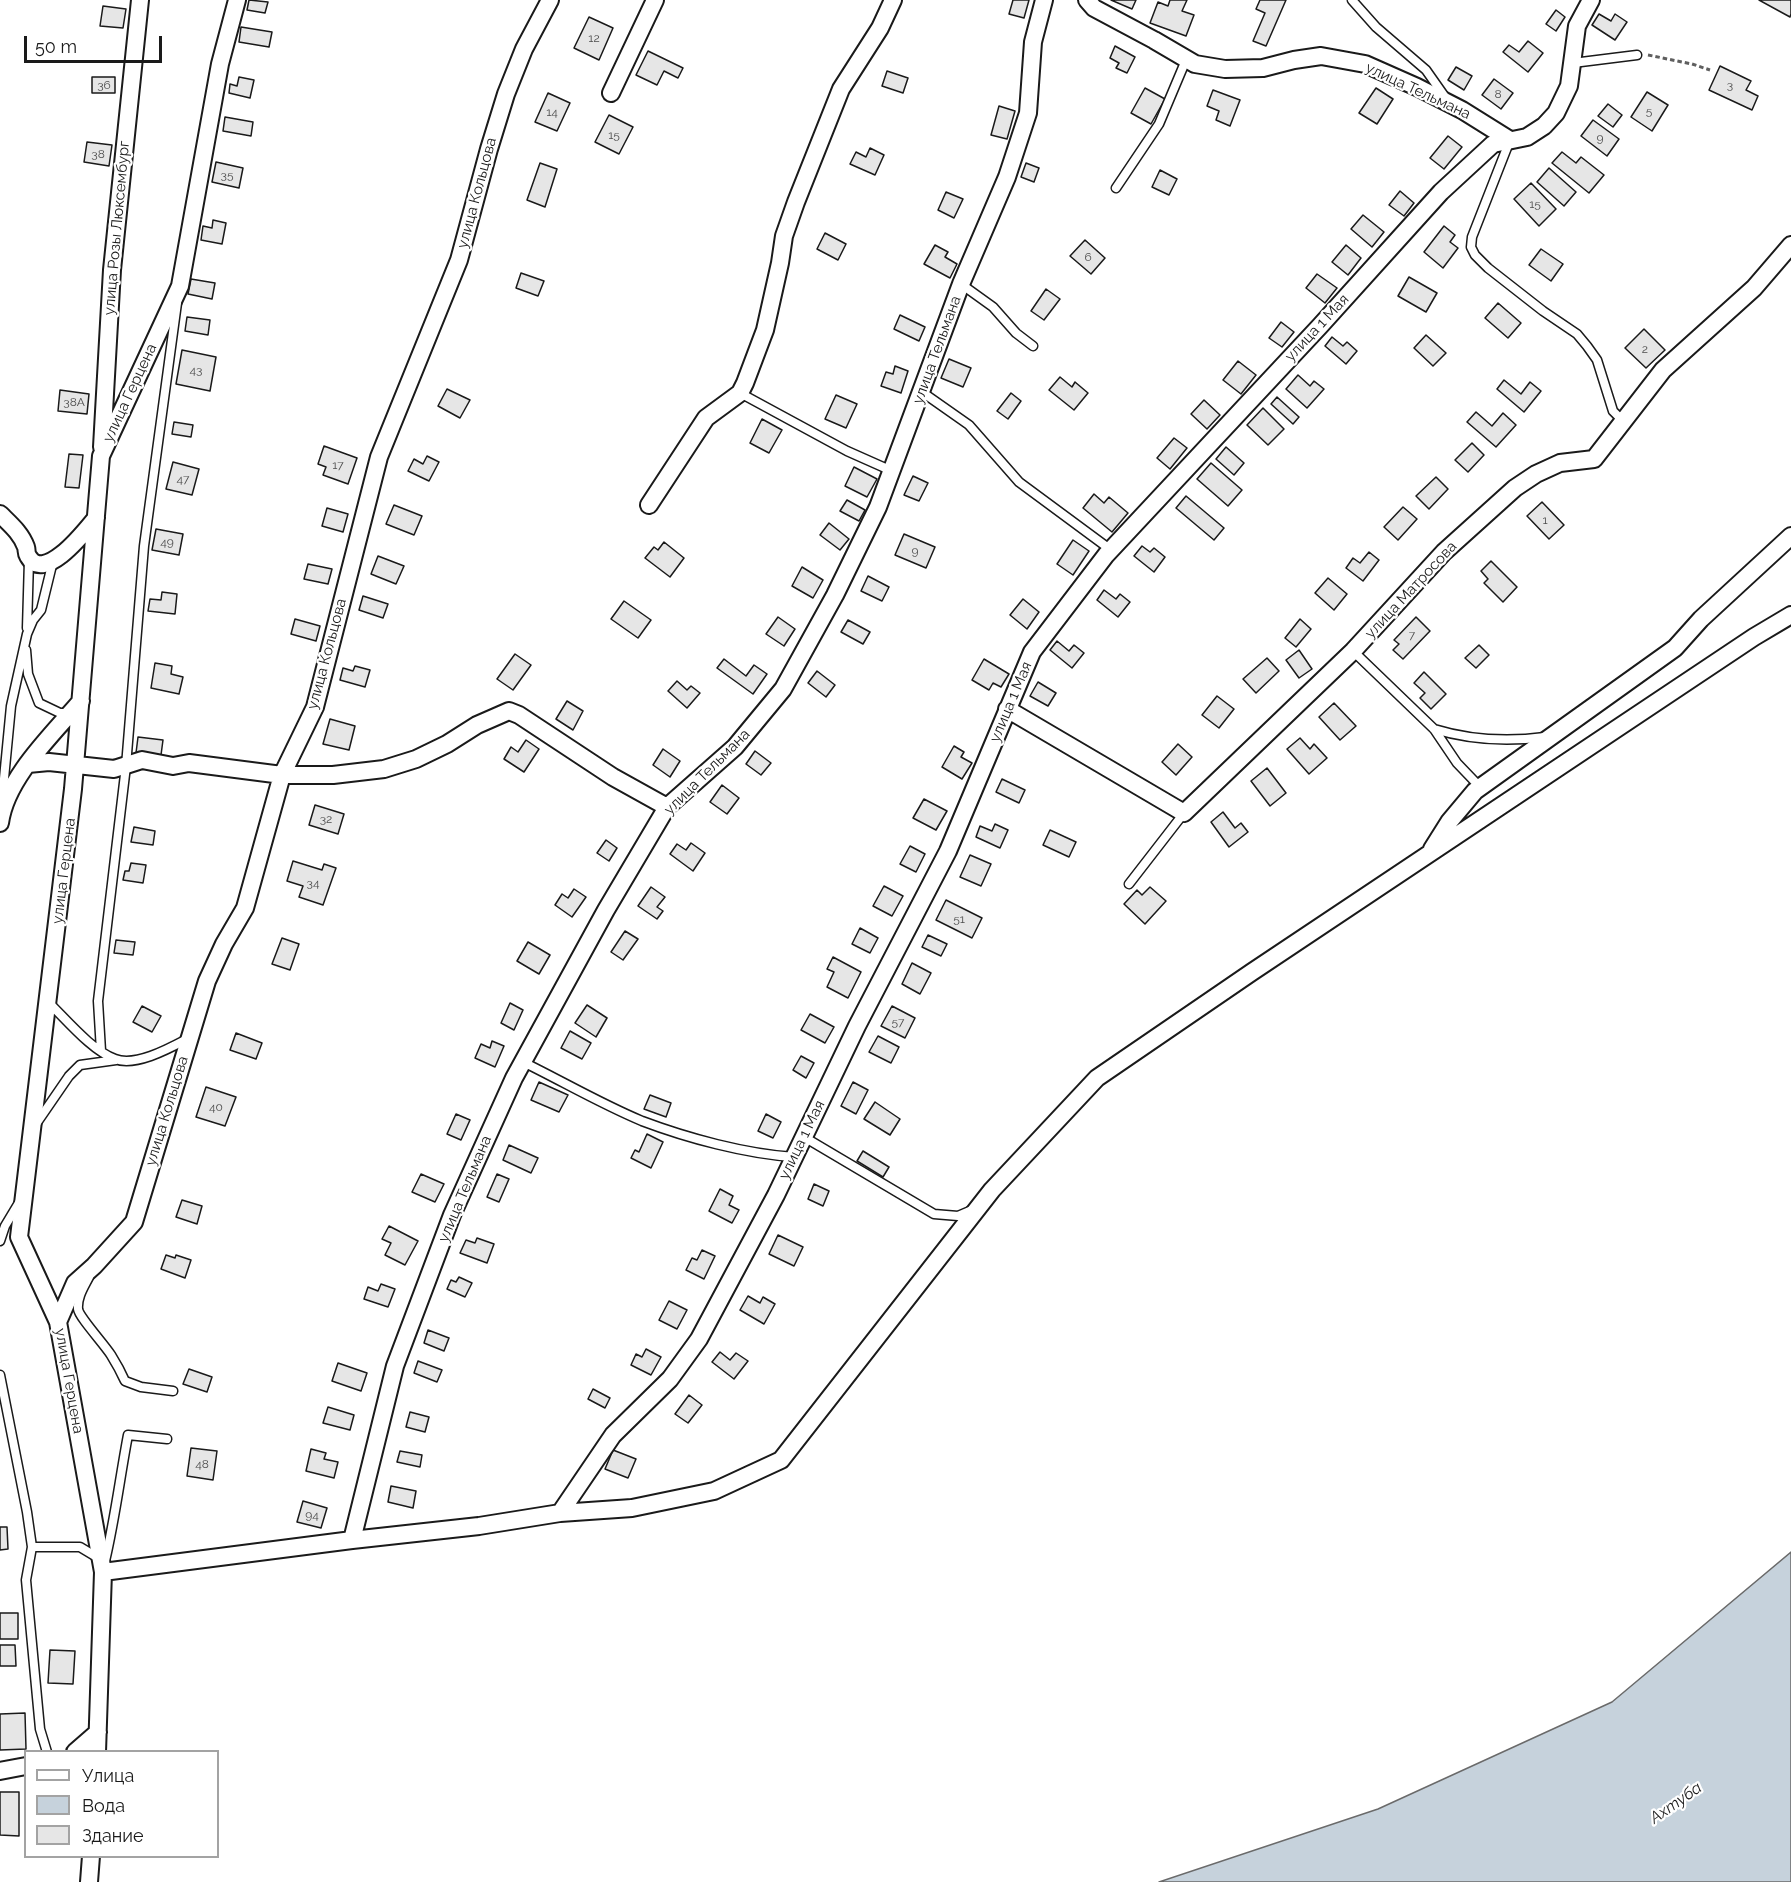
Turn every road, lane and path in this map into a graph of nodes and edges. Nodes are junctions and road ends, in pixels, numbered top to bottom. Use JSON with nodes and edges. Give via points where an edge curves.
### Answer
{"nodes":[{"id":1,"x":140,"y":0,"type":"edge"},
{"id":2,"x":237,"y":0,"type":"edge"},
{"id":3,"x":550,"y":0,"type":"edge"},
{"id":4,"x":656,"y":0,"type":"edge"},
{"id":5,"x":893,"y":0,"type":"edge"},
{"id":6,"x":1044,"y":0,"type":"edge"},
{"id":7,"x":1087,"y":0,"type":"edge"},
{"id":8,"x":1352,"y":0,"type":"edge"},
{"id":9,"x":1592,"y":0,"type":"edge"},
{"id":10,"x":1637,"y":55,"type":"joint"},
{"id":11,"x":1186,"y":60,"type":"junction"},
{"id":12,"x":1573,"y":63,"type":"junction"},
{"id":13,"x":1710,"y":70,"type":"dead end"},
{"id":14,"x":611,"y":93,"type":"dead end"},
{"id":15,"x":1450,"y":103,"type":"junction"},
{"id":16,"x":1510,"y":140,"type":"junction"},
{"id":17,"x":1116,"y":188,"type":"dead end"},
{"id":18,"x":1791,"y":245,"type":"edge"},
{"id":19,"x":961,"y":284,"type":"junction"},
{"id":20,"x":180,"y":286,"type":"junction"},
{"id":21,"x":1033,"y":346,"type":"dead end"},
{"id":22,"x":922,"y":392,"type":"junction"},
{"id":23,"x":740,"y":393,"type":"junction"},
{"id":24,"x":1623,"y":421,"type":"junction"},
{"id":25,"x":101,"y":456,"type":"junction"},
{"id":26,"x":892,"y":471,"type":"junction"},
{"id":27,"x":649,"y":505,"type":"dead end"},
{"id":28,"x":0,"y":514,"type":"edge"},
{"id":29,"x":96,"y":518,"type":"junction"},
{"id":30,"x":1791,"y":536,"type":"edge"},
{"id":31,"x":1111,"y":550,"type":"junction"},
{"id":32,"x":28,"y":556,"type":"junction"},
{"id":33,"x":53,"y":561,"type":"junction"},
{"id":34,"x":1791,"y":615,"type":"edge"},
{"id":35,"x":27,"y":634,"type":"junction"},
{"id":36,"x":1353,"y":651,"type":"junction"},
{"id":37,"x":76,"y":707,"type":"junction"},
{"id":38,"x":1007,"y":709,"type":"junction"},
{"id":39,"x":1434,"y":729,"type":"junction"},
{"id":40,"x":1552,"y":736,"type":"junction"},
{"id":41,"x":28,"y":764,"type":"junction"},
{"id":42,"x":75,"y":766,"type":"junction"},
{"id":43,"x":126,"y":766,"type":"junction"},
{"id":44,"x":282,"y":775,"type":"junction"},
{"id":45,"x":1480,"y":787,"type":"junction"},
{"id":46,"x":667,"y":807,"type":"junction"},
{"id":47,"x":1184,"y":813,"type":"junction"},
{"id":48,"x":0,"y":821,"type":"edge"},
{"id":49,"x":1428,"y":855,"type":"junction"},
{"id":50,"x":1129,"y":884,"type":"dead end"},
{"id":51,"x":48,"y":1001,"type":"junction"},
{"id":52,"x":190,"y":1037,"type":"junction"},
{"id":53,"x":101,"y":1051,"type":"junction"},
{"id":54,"x":117,"y":1060,"type":"junction"},
{"id":55,"x":523,"y":1062,"type":"junction"},
{"id":56,"x":32,"y":1129,"type":"junction"},
{"id":57,"x":804,"y":1137,"type":"junction"},
{"id":58,"x":794,"y":1157,"type":"junction"},
{"id":59,"x":24,"y":1193,"type":"junction"},
{"id":60,"x":978,"y":1207,"type":"junction"},
{"id":61,"x":2,"y":1222,"type":"edge"},
{"id":62,"x":19,"y":1237,"type":"junction"},
{"id":63,"x":0,"y":1241,"type":"edge"},
{"id":64,"x":94,"y":1266,"type":"junction"},
{"id":65,"x":58,"y":1322,"type":"junction"},
{"id":66,"x":0,"y":1375,"type":"edge"},
{"id":67,"x":173,"y":1391,"type":"dead end"},
{"id":68,"x":167,"y":1439,"type":"dead end"},
{"id":69,"x":560,"y":1513,"type":"junction"},
{"id":70,"x":96,"y":1532,"type":"junction"},
{"id":71,"x":352,"y":1540,"type":"junction"},
{"id":72,"x":32,"y":1546,"type":"junction"},
{"id":73,"x":80,"y":1547,"type":"junction"},
{"id":74,"x":102,"y":1565,"type":"junction"},
{"id":75,"x":98,"y":1732,"type":"junction"},
{"id":76,"x":46,"y":1750,"type":"edge"},
{"id":77,"x":77,"y":1750,"type":"edge"},
{"id":78,"x":97,"y":1750,"type":"edge"},
{"id":79,"x":24,"y":1766,"type":"edge"},
{"id":80,"x":0,"y":1771,"type":"edge"},
{"id":81,"x":91,"y":1858,"type":"edge"},
{"id":82,"x":89,"y":1882,"type":"edge"}],
"edges":[{"from":1,"to":25,"type":"street","name":"улица Розы Люксембург","via":[[112,270]]},
{"from":2,"to":20,"type":"street","name":"улица Герцена","via":[[220,64]]},
{"from":3,"to":44,"type":"street","name":"улица Кольцова","via":[[506,94],[459,261],[379,457],[315,707]]},
{"from":4,"to":14,"type":"street"},
{"from":5,"to":23,"type":"street","via":[[880,28],[841,88],[796,202],[784,236],[765,330]]},
{"from":6,"to":19,"type":"street","name":"улица Тельмана","via":[[1033,42],[1028,113],[1007,177]]},
{"from":7,"to":11,"type":"street","name":"улица Тельмана","via":[[1094,8]]},
{"from":8,"to":15,"type":"lane","via":[[1376,27],[1426,70]]},
{"from":9,"to":12,"type":"street","name":"улица 1 Мая","via":[[1577,26]]},
{"from":10,"to":12,"type":"lane"},
{"from":10,"to":13,"type":"path","via":[[1672,59]]},
{"from":11,"to":15,"type":"street","name":"улица Тельмана","via":[[1225,69],[1263,68],[1321,56],[1365,64]]},
{"from":11,"to":17,"type":"lane","via":[[1160,124]]},
{"from":12,"to":16,"type":"street","name":"улица 1 Мая","via":[[1569,86],[1556,113],[1527,136]]},
{"from":15,"to":16,"type":"street","name":"улица Тельмана"},
{"from":16,"to":24,"type":"lane","via":[[1471,247],[1488,268],[1582,340],[1597,360],[1613,411]]},
{"from":16,"to":31,"type":"street","name":"улица 1 Мая","via":[[1493,144],[1441,192]]},
{"from":18,"to":24,"type":"street","name":"улица Матросова","via":[[1754,288],[1663,370]]},
{"from":19,"to":21,"type":"lane","via":[[993,307]]},
{"from":19,"to":22,"type":"street","name":"улица Тельмана"},
{"from":20,"to":25,"type":"street","name":"улица Герцена"},
{"from":20,"to":43,"type":"lane","via":[[144,546]]},
{"from":22,"to":26,"type":"street","name":"улица Тельмана"},
{"from":22,"to":31,"type":"lane","via":[[969,425],[1019,482]]},
{"from":23,"to":26,"type":"lane"},
{"from":23,"to":27,"type":"street","via":[[706,418]]},
{"from":24,"to":36,"type":"street","name":"улица Матросова","via":[[1594,459],[1560,463],[1515,488],[1444,552]]},
{"from":25,"to":29,"type":"street","name":"улица Герцена"},
{"from":26,"to":46,"type":"street","name":"улица Тельмана","via":[[835,595],[783,689],[735,747]]},
{"from":28,"to":32,"type":"street","via":[[18,533]]},
{"from":29,"to":33,"type":"street"},
{"from":29,"to":37,"type":"street","name":"улица Герцена"},
{"from":30,"to":40,"type":"street","via":[[1675,648]]},
{"from":31,"to":38,"type":"street","name":"улица 1 Мая","via":[[1032,652]]},
{"from":32,"to":33,"type":"street","via":[[41,565]]},
{"from":32,"to":35,"type":"lane"},
{"from":33,"to":35,"type":"lane","via":[[41,610]]},
{"from":34,"to":49,"type":"street"},
{"from":35,"to":37,"type":"lane","via":[[28,674],[39,703],[60,713]]},
{"from":35,"to":48,"type":"lane","via":[[11,706]]},
{"from":36,"to":39,"type":"lane"},
{"from":36,"to":47,"type":"street","name":"улица Матросова"},
{"from":37,"to":41,"type":"street"},
{"from":37,"to":42,"type":"street","name":"улица Герцена"},
{"from":38,"to":47,"type":"street"},
{"from":38,"to":57,"type":"street","name":"улица 1 Мая","via":[[948,851]]},
{"from":39,"to":40,"type":"lane","via":[[1472,739]]},
{"from":39,"to":45,"type":"lane","via":[[1457,763]]},
{"from":40,"to":45,"type":"street"},
{"from":41,"to":42,"type":"street"},
{"from":41,"to":48,"type":"street","via":[[15,780]]},
{"from":42,"to":43,"type":"street"},
{"from":42,"to":51,"type":"street","name":"улица Герцена"},
{"from":43,"to":44,"type":"street","via":[[142,760]]},
{"from":43,"to":53,"type":"lane","via":[[98,1000]]},
{"from":44,"to":46,"type":"street","via":[[333,775],[416,759],[509,711]]},
{"from":44,"to":52,"type":"street","name":"улица Кольцова","via":[[245,908],[207,981]]},
{"from":45,"to":49,"type":"street","via":[[1460,807]]},
{"from":46,"to":55,"type":"street","name":"улица Тельмана"},
{"from":47,"to":50,"type":"lane"},
{"from":49,"to":60,"type":"street","via":[[1097,1078]]},
{"from":51,"to":53,"type":"lane"},
{"from":51,"to":56,"type":"street","name":"улица Герцена"},
{"from":52,"to":54,"type":"lane","via":[[156,1054]]},
{"from":52,"to":64,"type":"street","name":"улица Кольцова","via":[[134,1222]]},
{"from":53,"to":54,"type":"lane"},
{"from":54,"to":56,"type":"lane","via":[[80,1065]]},
{"from":55,"to":58,"type":"lane","via":[[642,1120],[730,1147]]},
{"from":55,"to":71,"type":"street","name":"улица Тельмана","via":[[452,1215],[395,1366]]},
{"from":56,"to":59,"type":"street","name":"улица Герцена"},
{"from":57,"to":58,"type":"street","name":"улица 1 Мая"},
{"from":57,"to":60,"type":"lane","via":[[934,1214],[958,1216]]},
{"from":58,"to":69,"type":"street","name":"улица 1 Мая","via":[[699,1339],[670,1379],[613,1435]]},
{"from":59,"to":61,"type":"lane"},
{"from":59,"to":62,"type":"street","name":"улица Герцена"},
{"from":60,"to":69,"type":"street","via":[[781,1460],[714,1491],[632,1508]]},
{"from":61,"to":62,"type":"lane"},
{"from":61,"to":63,"type":"lane"},
{"from":62,"to":65,"type":"street","name":"улица Герцена"},
{"from":64,"to":65,"type":"street","name":"улица Кольцова","via":[[75,1283]]},
{"from":64,"to":67,"type":"lane","via":[[80,1295],[78,1310],[82,1320],[98,1335],[125,1381]]},
{"from":65,"to":70,"type":"street","name":"улица Герцена"},
{"from":66,"to":72,"type":"lane"},
{"from":68,"to":74,"type":"lane","via":[[128,1436],[117,1507]]},
{"from":69,"to":71,"type":"street"},
{"from":70,"to":73,"type":"lane"},
{"from":70,"to":74,"type":"street","name":"улица Герцена"},
{"from":71,"to":74,"type":"street"},
{"from":72,"to":73,"type":"lane"},
{"from":72,"to":76,"type":"lane","via":[[26,1580],[40,1729]]},
{"from":73,"to":74,"type":"lane"},
{"from":74,"to":75,"type":"street","name":"улица Герцена"},
{"from":75,"to":77,"type":"street"},
{"from":75,"to":78,"type":"street","name":"улица Герцена"},
{"from":79,"to":80,"type":"street"},
{"from":81,"to":82,"type":"street"}]}
